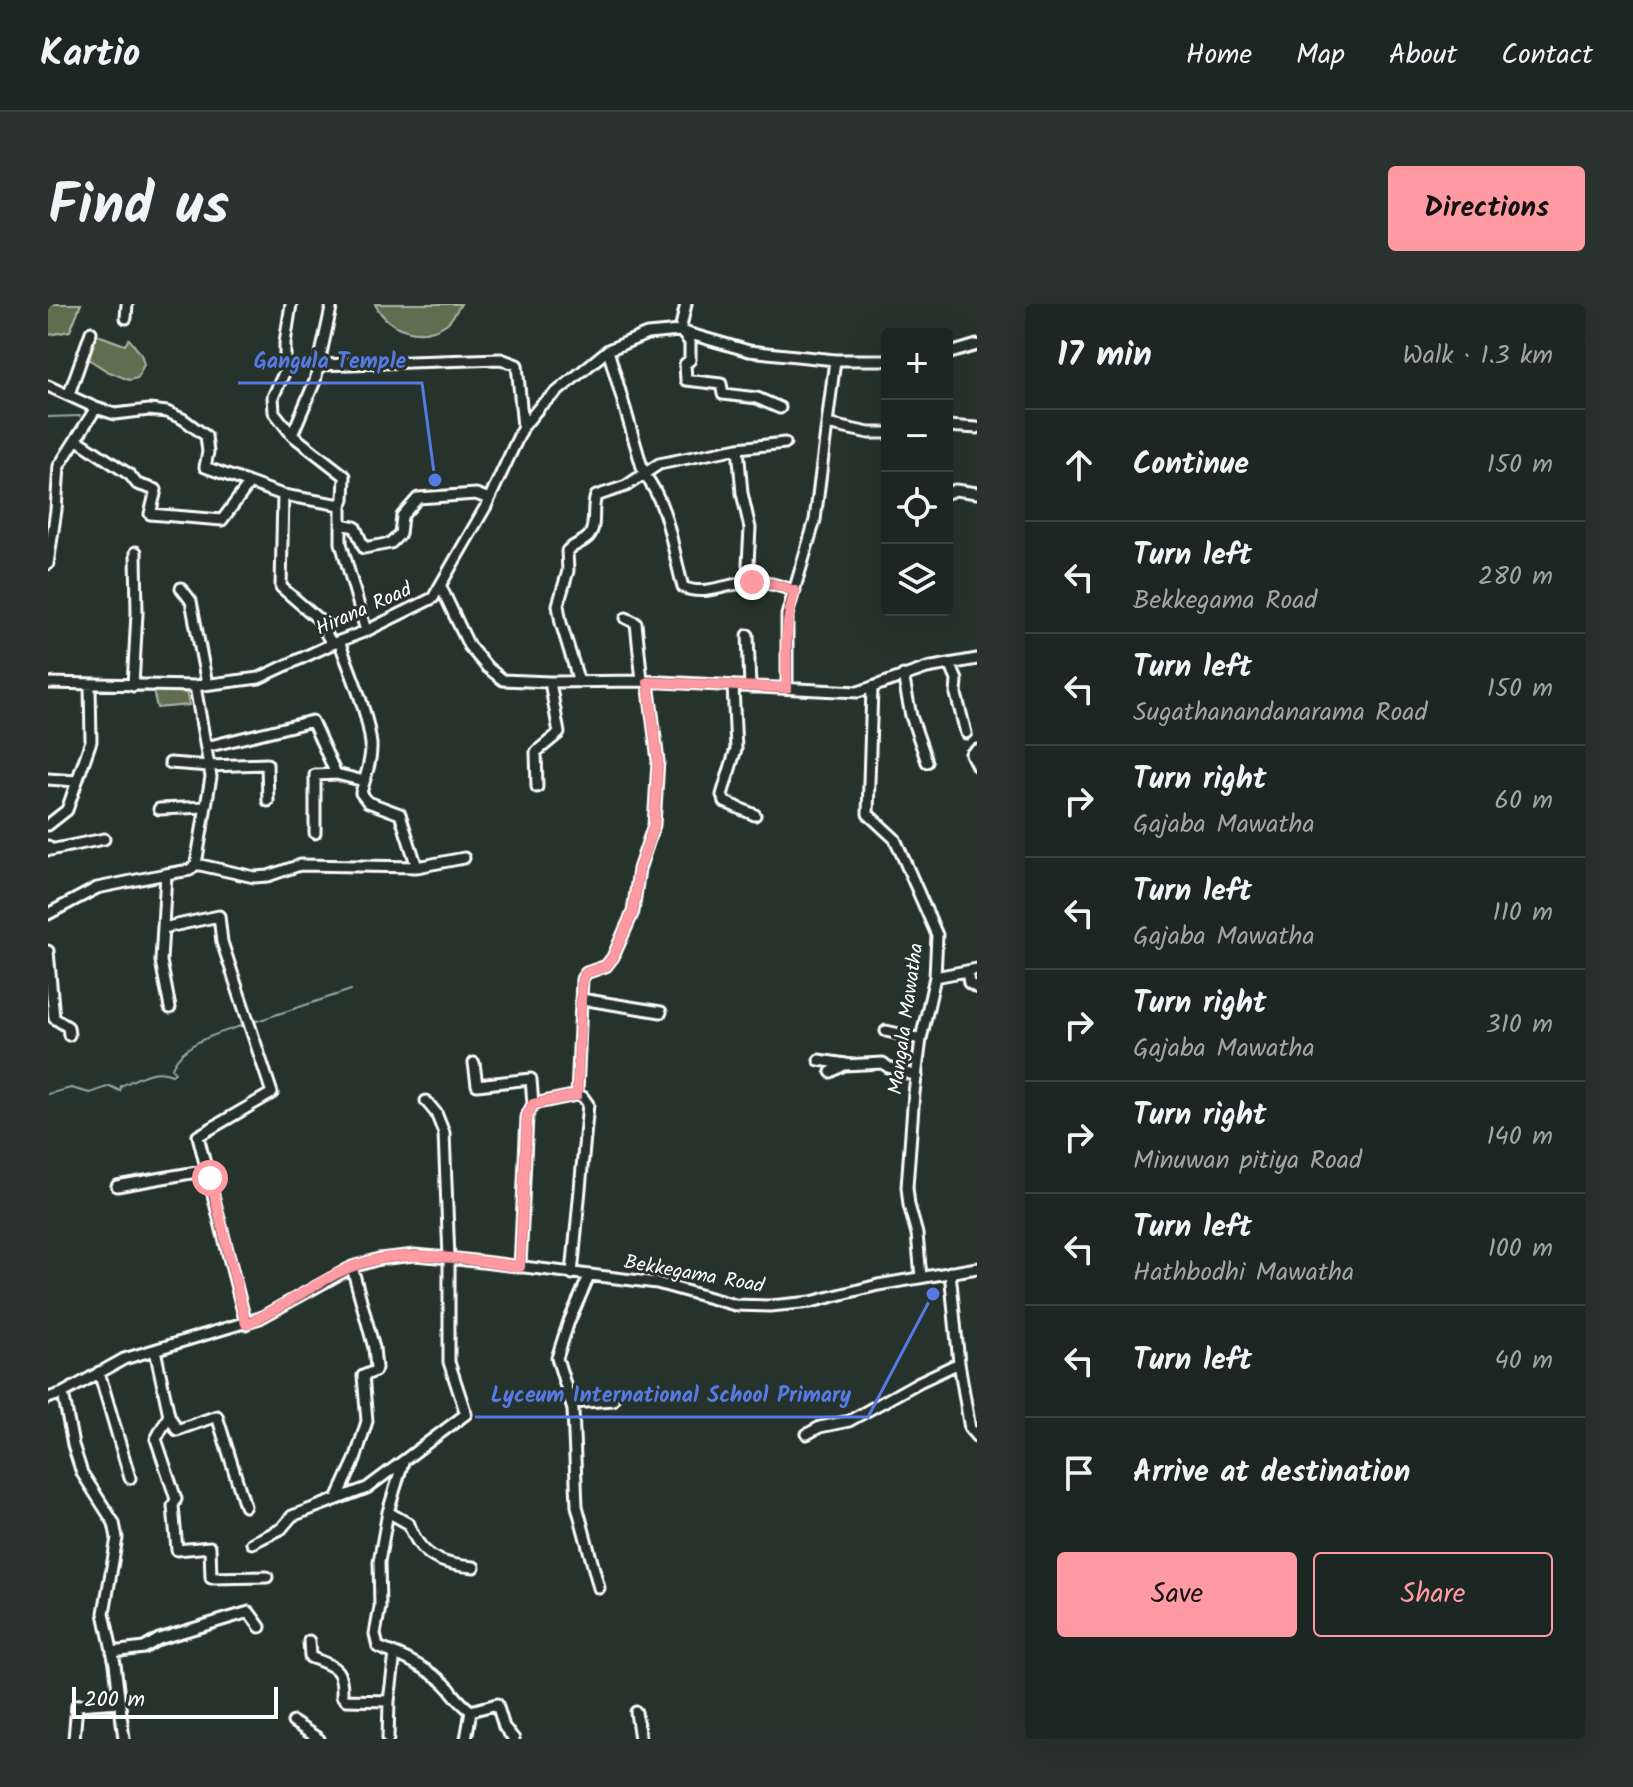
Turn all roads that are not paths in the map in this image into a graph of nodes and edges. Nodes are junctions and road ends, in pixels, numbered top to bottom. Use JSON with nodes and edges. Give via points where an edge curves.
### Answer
{"nodes":[{"id":1,"x":127,"y":304,"type":"edge"},
{"id":2,"x":291,"y":304,"type":"edge"},
{"id":3,"x":332,"y":304,"type":"edge"},
{"id":4,"x":686,"y":304,"type":"edge"},
{"id":5,"x":126,"y":318,"type":"dead end"},
{"id":6,"x":680,"y":331,"type":"junction"},
{"id":7,"x":91,"y":332,"type":"dead end"},
{"id":8,"x":977,"y":345,"type":"edge"},
{"id":9,"x":608,"y":350,"type":"junction"},
{"id":10,"x":953,"y":352,"type":"edge"},
{"id":11,"x":835,"y":360,"type":"junction"},
{"id":12,"x":881,"y":360,"type":"edge"},
{"id":13,"x":319,"y":365,"type":"junction"},
{"id":14,"x":48,"y":386,"type":"edge"},
{"id":15,"x":69,"y":394,"type":"junction"},
{"id":16,"x":96,"y":408,"type":"junction"},
{"id":17,"x":780,"y":408,"type":"dead end"},
{"id":18,"x":827,"y":424,"type":"junction"},
{"id":19,"x":953,"y":426,"type":"edge"},
{"id":20,"x":523,"y":427,"type":"junction"},
{"id":21,"x":977,"y":428,"type":"edge"},
{"id":22,"x":881,"y":433,"type":"edge"},
{"id":23,"x":292,"y":435,"type":"junction"},
{"id":24,"x":76,"y":439,"type":"junction"},
{"id":25,"x":785,"y":443,"type":"dead end"},
{"id":26,"x":738,"y":448,"type":"junction"},
{"id":27,"x":644,"y":474,"type":"junction"},
{"id":28,"x":249,"y":484,"type":"junction"},
{"id":29,"x":953,"y":491,"type":"edge"},
{"id":30,"x":977,"y":493,"type":"edge"},
{"id":31,"x":283,"y":495,"type":"junction"},
{"id":32,"x":489,"y":499,"type":"junction"},
{"id":33,"x":341,"y":505,"type":"junction"},
{"id":34,"x":341,"y":524,"type":"junction"},
{"id":35,"x":48,"y":549,"type":"edge"},
{"id":36,"x":136,"y":552,"type":"dead end"},
{"id":37,"x":48,"y":564,"type":"edge"},
{"id":38,"x":752,"y":582,"type":"junction"},
{"id":39,"x":441,"y":587,"type":"junction"},
{"id":40,"x":181,"y":588,"type":"dead end"},
{"id":41,"x":795,"y":591,"type":"junction"},
{"id":42,"x":626,"y":618,"type":"dead end"},
{"id":43,"x":366,"y":631,"type":"junction"},
{"id":44,"x":748,"y":635,"type":"dead end"},
{"id":45,"x":336,"y":642,"type":"junction"},
{"id":46,"x":976,"y":662,"type":"edge"},
{"id":47,"x":951,"y":666,"type":"junction"},
{"id":48,"x":903,"y":675,"type":"junction"},
{"id":49,"x":645,"y":681,"type":"junction"},
{"id":50,"x":550,"y":682,"type":"junction"},
{"id":51,"x":579,"y":682,"type":"junction"},
{"id":52,"x":48,"y":683,"type":"edge"},
{"id":53,"x":207,"y":684,"type":"junction"},
{"id":54,"x":90,"y":686,"type":"junction"},
{"id":55,"x":133,"y":686,"type":"junction"},
{"id":56,"x":195,"y":686,"type":"junction"},
{"id":57,"x":733,"y":686,"type":"junction"},
{"id":58,"x":750,"y":687,"type":"junction"},
{"id":59,"x":787,"y":688,"type":"junction"},
{"id":60,"x":872,"y":688,"type":"junction"},
{"id":61,"x":966,"y":733,"type":"dead end"},
{"id":62,"x":206,"y":747,"type":"junction"},
{"id":63,"x":977,"y":750,"type":"edge"},
{"id":64,"x":927,"y":762,"type":"dead end"},
{"id":65,"x":170,"y":763,"type":"dead end"},
{"id":66,"x":209,"y":766,"type":"junction"},
{"id":67,"x":977,"y":766,"type":"edge"},
{"id":68,"x":336,"y":774,"type":"junction"},
{"id":69,"x":48,"y":779,"type":"edge"},
{"id":70,"x":76,"y":781,"type":"junction"},
{"id":71,"x":364,"y":781,"type":"junction"},
{"id":72,"x":537,"y":787,"type":"dead end"},
{"id":73,"x":268,"y":801,"type":"dead end"},
{"id":74,"x":206,"y":807,"type":"junction"},
{"id":75,"x":159,"y":809,"type":"dead end"},
{"id":76,"x":755,"y":815,"type":"dead end"},
{"id":77,"x":48,"y":825,"type":"edge"},
{"id":78,"x":315,"y":833,"type":"dead end"},
{"id":79,"x":104,"y":839,"type":"dead end"},
{"id":80,"x":48,"y":846,"type":"edge"},
{"id":81,"x":464,"y":858,"type":"dead end"},
{"id":82,"x":196,"y":864,"type":"junction"},
{"id":83,"x":417,"y":867,"type":"junction"},
{"id":84,"x":166,"y":874,"type":"junction"},
{"id":85,"x":48,"y":914,"type":"edge"},
{"id":86,"x":163,"y":928,"type":"junction"},
{"id":87,"x":48,"y":951,"type":"edge"},
{"id":88,"x":48,"y":959,"type":"edge"},
{"id":89,"x":972,"y":970,"type":"edge"},
{"id":90,"x":935,"y":977,"type":"junction"},
{"id":91,"x":977,"y":988,"type":"edge"},
{"id":92,"x":581,"y":999,"type":"junction"},
{"id":93,"x":170,"y":1008,"type":"dead end"},
{"id":94,"x":661,"y":1012,"type":"dead end"},
{"id":95,"x":886,"y":1031,"type":"dead end"},
{"id":96,"x":69,"y":1035,"type":"dead end"},
{"id":97,"x":921,"y":1039,"type":"junction"},
{"id":98,"x":819,"y":1060,"type":"dead end"},
{"id":99,"x":474,"y":1063,"type":"dead end"},
{"id":100,"x":846,"y":1064,"type":"junction"},
{"id":101,"x":831,"y":1072,"type":"dead end"},
{"id":102,"x":917,"y":1076,"type":"junction"},
{"id":103,"x":577,"y":1095,"type":"junction"},
{"id":104,"x":426,"y":1101,"type":"dead end"},
{"id":105,"x":533,"y":1104,"type":"junction"},
{"id":106,"x":208,"y":1170,"type":"junction"},
{"id":107,"x":117,"y":1186,"type":"dead end"},
{"id":108,"x":449,"y":1258,"type":"junction"},
{"id":109,"x":352,"y":1267,"type":"junction"},
{"id":110,"x":520,"y":1267,"type":"junction"},
{"id":111,"x":977,"y":1268,"type":"edge"},
{"id":112,"x":950,"y":1272,"type":"junction"},
{"id":113,"x":572,"y":1274,"type":"junction"},
{"id":114,"x":589,"y":1276,"type":"junction"},
{"id":115,"x":921,"y":1277,"type":"junction"},
{"id":116,"x":246,"y":1324,"type":"junction"},
{"id":117,"x":155,"y":1350,"type":"junction"},
{"id":118,"x":959,"y":1363,"type":"junction"},
{"id":119,"x":99,"y":1372,"type":"junction"},
{"id":120,"x":63,"y":1393,"type":"junction"},
{"id":121,"x":48,"y":1398,"type":"edge"},
{"id":122,"x":613,"y":1400,"type":"dead end"},
{"id":123,"x":572,"y":1403,"type":"junction"},
{"id":124,"x":169,"y":1415,"type":"junction"},
{"id":125,"x":807,"y":1434,"type":"dead end"},
{"id":126,"x":977,"y":1437,"type":"edge"},
{"id":127,"x":403,"y":1462,"type":"junction"},
{"id":128,"x":130,"y":1478,"type":"dead end"},
{"id":129,"x":337,"y":1499,"type":"junction"},
{"id":130,"x":245,"y":1506,"type":"dead end"},
{"id":131,"x":388,"y":1512,"type":"junction"},
{"id":132,"x":252,"y":1543,"type":"dead end"},
{"id":133,"x":474,"y":1567,"type":"dead end"},
{"id":134,"x":267,"y":1577,"type":"dead end"},
{"id":135,"x":599,"y":1588,"type":"dead end"},
{"id":136,"x":260,"y":1627,"type":"dead end"},
{"id":137,"x":309,"y":1641,"type":"dead end"},
{"id":138,"x":112,"y":1652,"type":"junction"},
{"id":139,"x":395,"y":1654,"type":"junction"},
{"id":140,"x":389,"y":1701,"type":"junction"},
{"id":141,"x":120,"y":1702,"type":"junction"},
{"id":142,"x":471,"y":1711,"type":"junction"},
{"id":143,"x":636,"y":1712,"type":"dead end"},
{"id":144,"x":293,"y":1722,"type":"dead end"},
{"id":145,"x":74,"y":1739,"type":"edge"},
{"id":146,"x":124,"y":1739,"type":"edge"},
{"id":147,"x":319,"y":1739,"type":"edge"},
{"id":148,"x":388,"y":1739,"type":"edge"},
{"id":149,"x":466,"y":1739,"type":"edge"},
{"id":150,"x":514,"y":1739,"type":"edge"},
{"id":151,"x":640,"y":1739,"type":"edge"}],
"edges":[{"from":1,"to":5,"type":"street"},
{"from":2,"to":23,"type":"street","via":[[285,371],[273,397],[274,412]]},
{"from":3,"to":13,"type":"street"},
{"from":4,"to":6,"type":"street"},
{"from":6,"to":9,"type":"street","name":"Hirana Road","via":[[647,334]]},
{"from":6,"to":11,"type":"street","via":[[749,351]]},
{"from":6,"to":17,"type":"street","via":[[690,342],[686,380],[721,384],[723,394],[757,398]]},
{"from":7,"to":15,"type":"street"},
{"from":8,"to":10,"type":"street"},
{"from":9,"to":20,"type":"street","name":"Hirana Road","via":[[541,405]]},
{"from":9,"to":27,"type":"street"},
{"from":11,"to":12,"type":"street"},
{"from":11,"to":18,"type":"street"},
{"from":13,"to":20,"type":"street","via":[[501,359],[517,365]]},
{"from":13,"to":23,"type":"street"},
{"from":14,"to":15,"type":"street"},
{"from":15,"to":16,"type":"street"},
{"from":16,"to":24,"type":"street"},
{"from":16,"to":28,"type":"street","via":[[115,414],[167,412],[183,419],[206,436],[205,467]]},
{"from":18,"to":22,"type":"street"},
{"from":18,"to":41,"type":"street","via":[[815,520]]},
{"from":19,"to":21,"type":"street"},
{"from":20,"to":32,"type":"street","name":"Hirana Road"},
{"from":23,"to":33,"type":"street","via":[[345,476]]},
{"from":24,"to":28,"type":"street","via":[[137,484],[156,490],[150,514],[222,520]]},
{"from":24,"to":35,"type":"street","via":[[59,466]]},
{"from":25,"to":26,"type":"street"},
{"from":26,"to":27,"type":"street","via":[[659,464]]},
{"from":26,"to":38,"type":"street"},
{"from":27,"to":38,"type":"street","via":[[664,511],[683,587],[699,591]]},
{"from":27,"to":51,"type":"street","via":[[596,496],[593,532],[567,551],[568,571],[558,605]]},
{"from":28,"to":31,"type":"street"},
{"from":29,"to":30,"type":"street"},
{"from":31,"to":33,"type":"street"},
{"from":31,"to":45,"type":"street","via":[[281,587]]},
{"from":32,"to":34,"type":"street","via":[[476,494],[418,498],[402,516],[400,534],[391,543],[364,548],[355,527]]},
{"from":32,"to":39,"type":"street","name":"Hirana Road"},
{"from":33,"to":34,"type":"street"},
{"from":34,"to":43,"type":"street","via":[[341,543]]},
{"from":35,"to":37,"type":"street"},
{"from":36,"to":55,"type":"street"},
{"from":38,"to":41,"type":"street"},
{"from":39,"to":43,"type":"street","name":"Hirana Road","via":[[433,598]]},
{"from":39,"to":50,"type":"street","via":[[469,646],[487,667],[503,680]]},
{"from":40,"to":53,"type":"street","via":[[191,601]]},
{"from":41,"to":59,"type":"street","via":[[785,638]]},
{"from":42,"to":49,"type":"street","via":[[636,623]]},
{"from":43,"to":45,"type":"street","name":"Hirana Road"},
{"from":44,"to":58,"type":"street"},
{"from":45,"to":53,"type":"street","name":"Hirana Road","via":[[259,678]]},
{"from":45,"to":71,"type":"street","via":[[361,699],[371,744]]},
{"from":46,"to":47,"type":"street"},
{"from":47,"to":48,"type":"street"},
{"from":47,"to":61,"type":"street"},
{"from":48,"to":60,"type":"street"},
{"from":48,"to":64,"type":"street"},
{"from":49,"to":51,"type":"street"},
{"from":49,"to":57,"type":"street"},
{"from":49,"to":92,"type":"street","via":[[658,761],[654,825],[639,869],[633,912],[606,966],[582,979]]},
{"from":50,"to":51,"type":"street"},
{"from":50,"to":72,"type":"street","via":[[559,733],[536,752]]},
{"from":52,"to":54,"type":"street","name":"Hirana Road"},
{"from":53,"to":56,"type":"street","name":"Hirana Road"},
{"from":54,"to":55,"type":"street","name":"Hirana Road"},
{"from":54,"to":70,"type":"street","via":[[91,741]]},
{"from":55,"to":56,"type":"street","name":"Hirana Road"},
{"from":56,"to":62,"type":"street"},
{"from":57,"to":58,"type":"street"},
{"from":57,"to":76,"type":"street","via":[[736,749],[722,795],[725,802]]},
{"from":58,"to":59,"type":"street"},
{"from":59,"to":60,"type":"street"},
{"from":60,"to":90,"type":"street","name":"Mangala Mawatha","via":[[868,814],[895,839],[935,929]]},
{"from":62,"to":66,"type":"street"},
{"from":62,"to":68,"type":"street","via":[[312,721]]},
{"from":63,"to":67,"type":"street","via":[[971,754]]},
{"from":65,"to":66,"type":"street"},
{"from":66,"to":73,"type":"street","via":[[267,764]]},
{"from":66,"to":74,"type":"street"},
{"from":68,"to":71,"type":"street"},
{"from":68,"to":78,"type":"street","via":[[315,775]]},
{"from":69,"to":70,"type":"street"},
{"from":70,"to":77,"type":"street","via":[[67,810]]},
{"from":71,"to":83,"type":"street","via":[[361,793],[368,802],[400,814]]},
{"from":74,"to":75,"type":"street"},
{"from":74,"to":82,"type":"street"},
{"from":79,"to":80,"type":"street","via":[[50,850]]},
{"from":81,"to":83,"type":"street"},
{"from":82,"to":83,"type":"street","via":[[254,877],[300,865]]},
{"from":82,"to":84,"type":"street"},
{"from":84,"to":85,"type":"street","via":[[97,888]]},
{"from":84,"to":86,"type":"street"},
{"from":86,"to":93,"type":"street","via":[[161,961]]},
{"from":86,"to":106,"type":"street","via":[[219,916],[222,942],[272,1093],[198,1136]]},
{"from":87,"to":88,"type":"street"},
{"from":88,"to":96,"type":"street","via":[[54,1018],[68,1027]]},
{"from":89,"to":90,"type":"street"},
{"from":89,"to":91,"type":"street","via":[[969,983]]},
{"from":90,"to":97,"type":"street","name":"Mangala Mawatha"},
{"from":92,"to":94,"type":"street"},
{"from":92,"to":103,"type":"street"},
{"from":95,"to":97,"type":"street"},
{"from":97,"to":102,"type":"street","name":"Mangala Mawatha"},
{"from":98,"to":100,"type":"street"},
{"from":99,"to":105,"type":"street","via":[[477,1085],[531,1079]]},
{"from":100,"to":101,"type":"street"},
{"from":100,"to":102,"type":"street","via":[[883,1063]]},
{"from":102,"to":115,"type":"street","name":"Mangala Mawatha","via":[[907,1194]]},
{"from":103,"to":105,"type":"street"},
{"from":103,"to":113,"type":"street","via":[[588,1104]]},
{"from":104,"to":108,"type":"street","via":[[444,1133]]},
{"from":105,"to":110,"type":"street","via":[[527,1116]]},
{"from":106,"to":107,"type":"street"},
{"from":106,"to":116,"type":"street"},
{"from":108,"to":109,"type":"street","name":"Bekkegama Road","via":[[415,1255]]},
{"from":108,"to":110,"type":"street","name":"Bekkegama Road"},
{"from":108,"to":127,"type":"street","via":[[449,1362],[466,1414]]},
{"from":109,"to":116,"type":"street","name":"Bekkegama Road"},
{"from":109,"to":129,"type":"street","via":[[376,1368],[363,1376],[367,1421]]},
{"from":110,"to":113,"type":"street","name":"Bekkegama Road"},
{"from":111,"to":112,"type":"street","name":"Bekkegama Road"},
{"from":112,"to":115,"type":"street","name":"Bekkegama Road"},
{"from":112,"to":118,"type":"street"},
{"from":113,"to":114,"type":"street","name":"Bekkegama Road"},
{"from":114,"to":115,"type":"street","name":"Bekkegama Road","via":[[657,1283],[735,1305],[770,1306]]},
{"from":114,"to":123,"type":"street","via":[[557,1358]]},
{"from":116,"to":117,"type":"street","name":"Bekkegama Road"},
{"from":117,"to":119,"type":"street","name":"Bekkegama Road"},
{"from":117,"to":124,"type":"street"},
{"from":118,"to":125,"type":"street","via":[[849,1421]]},
{"from":118,"to":126,"type":"street","via":[[970,1429]]},
{"from":119,"to":120,"type":"street","name":"Bekkegama Road"},
{"from":119,"to":128,"type":"street"},
{"from":120,"to":121,"type":"street","name":"Bekkegama Road"},
{"from":120,"to":138,"type":"street","via":[[82,1473],[114,1523],[117,1538],[104,1613]]},
{"from":122,"to":123,"type":"street"},
{"from":123,"to":135,"type":"street","via":[[577,1506]]},
{"from":124,"to":130,"type":"street","via":[[177,1430],[217,1416]]},
{"from":124,"to":134,"type":"street","via":[[156,1439],[176,1499],[177,1550],[210,1547],[211,1578]]},
{"from":127,"to":129,"type":"street","via":[[367,1488]]},
{"from":127,"to":131,"type":"street"},
{"from":129,"to":132,"type":"street","via":[[292,1516],[281,1529]]},
{"from":131,"to":133,"type":"street","via":[[409,1524],[415,1541],[436,1560]]},
{"from":131,"to":139,"type":"street","via":[[379,1562],[376,1641]]},
{"from":136,"to":138,"type":"street","via":[[249,1612],[144,1648]]},
{"from":137,"to":140,"type":"street","via":[[310,1657],[340,1672],[346,1700]]},
{"from":138,"to":141,"type":"street"},
{"from":139,"to":140,"type":"street"},
{"from":139,"to":142,"type":"street","via":[[450,1689]]},
{"from":140,"to":148,"type":"street"},
{"from":141,"to":145,"type":"street","via":[[77,1705]]},
{"from":141,"to":146,"type":"street"},
{"from":142,"to":149,"type":"street"},
{"from":142,"to":150,"type":"street","via":[[497,1704]]},
{"from":143,"to":151,"type":"street"},
{"from":144,"to":147,"type":"street"}]}
